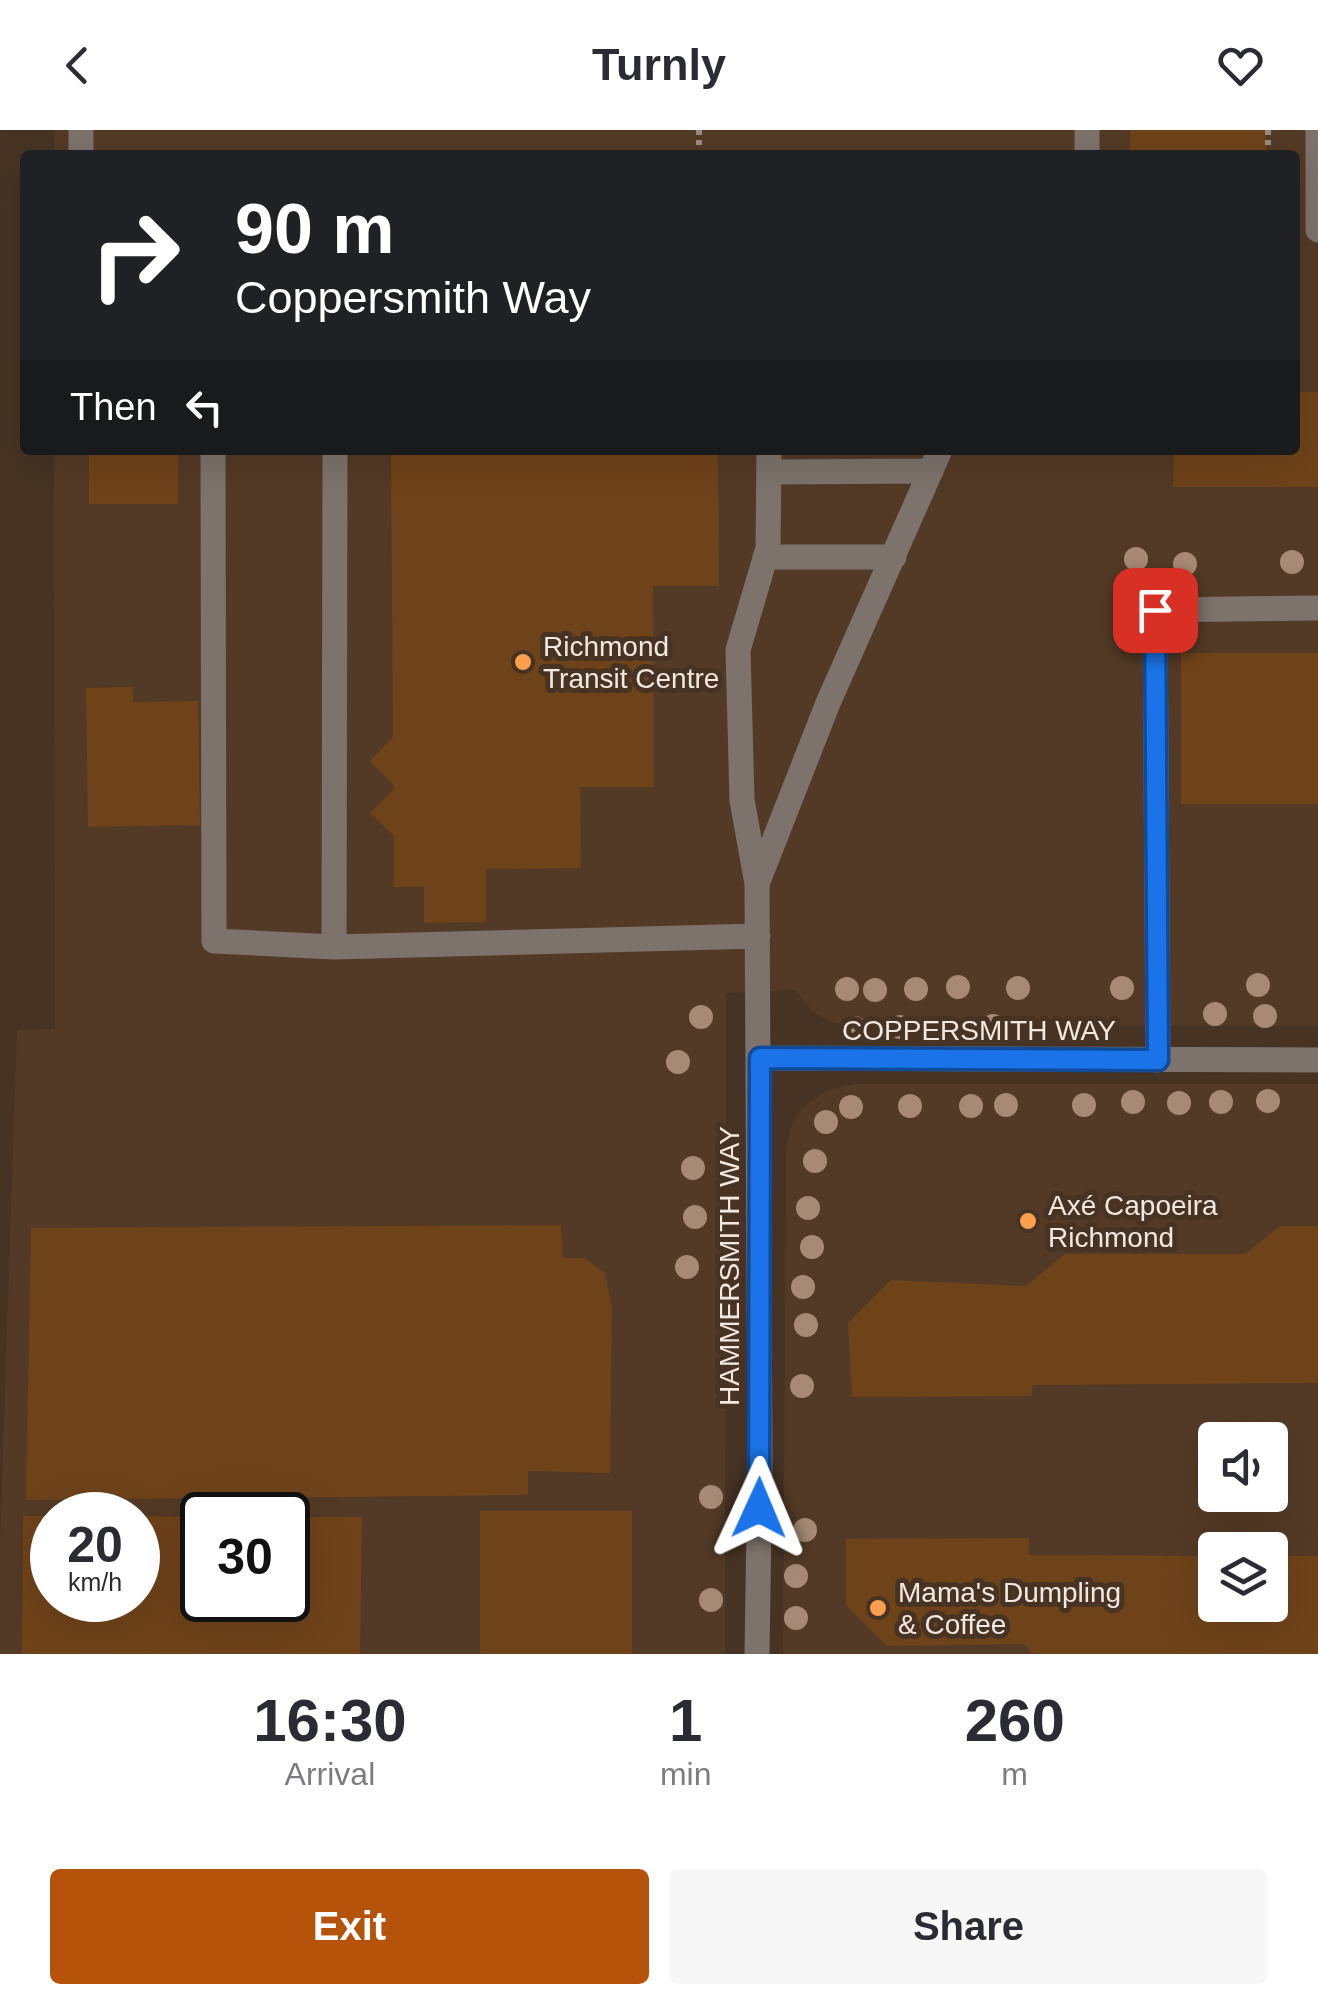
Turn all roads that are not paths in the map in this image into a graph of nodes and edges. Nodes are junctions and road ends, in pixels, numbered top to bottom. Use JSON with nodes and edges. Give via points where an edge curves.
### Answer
{"nodes":[{"id":1,"x":1318,"y":130,"type":"edge"},
{"id":2,"x":1318,"y":230,"type":"edge"},
{"id":3,"x":213,"y":455,"type":"edge"},
{"id":4,"x":335,"y":455,"type":"edge"},
{"id":5,"x":936,"y":460,"type":"edge"},
{"id":6,"x":769,"y":461,"type":"edge"},
{"id":7,"x":766,"y":557,"type":"junction"},
{"id":8,"x":894,"y":557,"type":"junction"},
{"id":9,"x":1318,"y":608,"type":"edge"},
{"id":10,"x":757,"y":884,"type":"junction"},
{"id":11,"x":758,"y":936,"type":"junction"},
{"id":12,"x":334,"y":947,"type":"junction"},
{"id":13,"x":760,"y":1058,"type":"junction"},
{"id":14,"x":1158,"y":1060,"type":"junction"},
{"id":15,"x":1318,"y":1060,"type":"edge"},
{"id":16,"x":757,"y":1654,"type":"edge"}],
"edges":[{"from":1,"to":2,"type":"street"},
{"from":3,"to":12,"type":"street","via":[[214,941]]},
{"from":4,"to":12,"type":"street"},
{"from":5,"to":6,"type":"street"},
{"from":5,"to":8,"type":"street"},
{"from":6,"to":7,"type":"street"},
{"from":7,"to":8,"type":"street"},
{"from":7,"to":10,"type":"street","via":[[738,650],[742,800]]},
{"from":8,"to":10,"type":"street"},
{"from":9,"to":14,"type":"street","via":[[1155,610]]},
{"from":10,"to":11,"type":"street","name":"HAMMERSMITH WAY"},
{"from":11,"to":12,"type":"street"},
{"from":11,"to":13,"type":"street","name":"HAMMERSMITH WAY"},
{"from":13,"to":14,"type":"street","name":"COPPERSMITH WAY"},
{"from":13,"to":16,"type":"street","name":"HAMMERSMITH WAY"},
{"from":14,"to":15,"type":"street","name":"COPPERSMITH WAY"}]}
